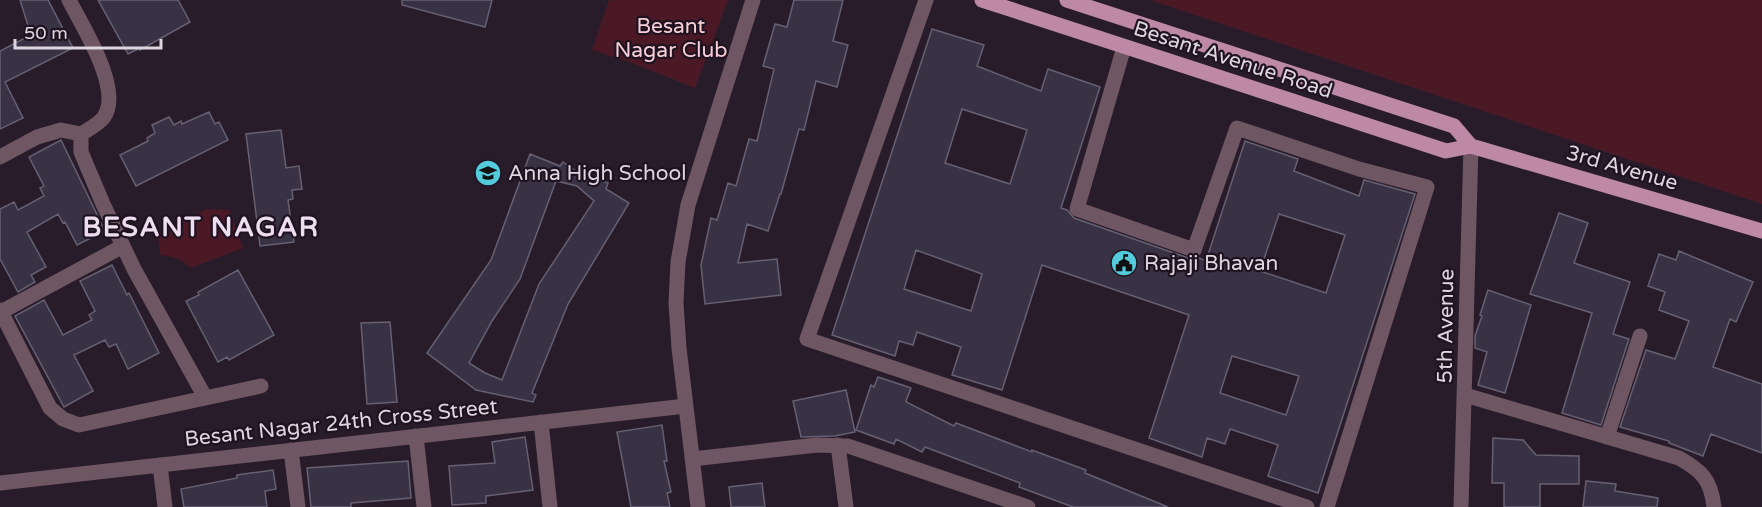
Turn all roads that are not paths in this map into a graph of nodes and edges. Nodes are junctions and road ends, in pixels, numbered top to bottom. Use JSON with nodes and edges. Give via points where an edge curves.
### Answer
{"nodes":[{"id":1,"x":69,"y":0,"type":"edge"},
{"id":2,"x":753,"y":0,"type":"edge"},
{"id":3,"x":926,"y":0,"type":"edge"},
{"id":4,"x":982,"y":0,"type":"edge"},
{"id":5,"x":1067,"y":0,"type":"edge"},
{"id":6,"x":1124,"y":47,"type":"junction"},
{"id":7,"x":81,"y":134,"type":"junction"},
{"id":8,"x":1471,"y":146,"type":"junction"},
{"id":9,"x":0,"y":157,"type":"edge"},
{"id":10,"x":1762,"y":231,"type":"edge"},
{"id":11,"x":123,"y":246,"type":"junction"},
{"id":12,"x":1,"y":311,"type":"edge"},
{"id":13,"x":1640,"y":336,"type":"dead end"},
{"id":14,"x":261,"y":386,"type":"dead end"},
{"id":15,"x":1465,"y":395,"type":"junction"},
{"id":16,"x":205,"y":397,"type":"junction"},
{"id":17,"x":686,"y":406,"type":"junction"},
{"id":18,"x":541,"y":422,"type":"junction"},
{"id":19,"x":416,"y":436,"type":"junction"},
{"id":20,"x":1607,"y":437,"type":"junction"},
{"id":21,"x":838,"y":445,"type":"junction"},
{"id":22,"x":291,"y":450,"type":"junction"},
{"id":23,"x":692,"y":459,"type":"junction"},
{"id":24,"x":160,"y":465,"type":"junction"},
{"id":25,"x":0,"y":483,"type":"edge"},
{"id":26,"x":980,"y":490,"type":"junction"},
{"id":27,"x":165,"y":507,"type":"edge"},
{"id":28,"x":298,"y":507,"type":"edge"},
{"id":29,"x":424,"y":507,"type":"edge"},
{"id":30,"x":550,"y":507,"type":"edge"},
{"id":31,"x":698,"y":507,"type":"edge"},
{"id":32,"x":846,"y":507,"type":"edge"},
{"id":33,"x":982,"y":507,"type":"edge"},
{"id":34,"x":1028,"y":507,"type":"edge"},
{"id":35,"x":1307,"y":507,"type":"edge"},
{"id":36,"x":1327,"y":507,"type":"edge"},
{"id":37,"x":1461,"y":507,"type":"edge"},
{"id":38,"x":1714,"y":507,"type":"edge"}],
"edges":[{"from":1,"to":7,"type":"street","via":[[107,78],[109,93],[104,117]]},
{"from":2,"to":17,"type":"street","via":[[688,205],[678,262],[676,303]]},
{"from":3,"to":35,"type":"street","via":[[807,339]]},
{"from":4,"to":6,"type":"main road","name":"Besant Avenue Road"},
{"from":5,"to":8,"type":"main road","via":[[1454,126]]},
{"from":6,"to":8,"type":"main road","name":"Besant Avenue Road","via":[[1446,151]]},
{"from":6,"to":36,"type":"street","via":[[1077,209],[1194,250],[1237,128],[1427,187]]},
{"from":7,"to":9,"type":"street","via":[[61,130],[37,137]]},
{"from":7,"to":11,"type":"street","via":[[81,152]]},
{"from":8,"to":10,"type":"main road","name":"3rd Avenue"},
{"from":8,"to":15,"type":"street","name":"5th Avenue"},
{"from":11,"to":12,"type":"street"},
{"from":11,"to":16,"type":"street"},
{"from":12,"to":16,"type":"street","via":[[50,408],[63,419],[79,424]]},
{"from":13,"to":20,"type":"street"},
{"from":14,"to":16,"type":"street"},
{"from":15,"to":20,"type":"street"},
{"from":15,"to":37,"type":"street","name":"5th Avenue"},
{"from":17,"to":18,"type":"street","name":"Besant Nagar 24th Cross Street"},
{"from":17,"to":23,"type":"street"},
{"from":18,"to":19,"type":"street","name":"Besant Nagar 24th Cross Street"},
{"from":18,"to":30,"type":"street"},
{"from":19,"to":22,"type":"street","name":"Besant Nagar 24th Cross Street"},
{"from":19,"to":29,"type":"street"},
{"from":20,"to":38,"type":"street","via":[[1679,458],[1693,466],[1711,489]]},
{"from":21,"to":23,"type":"street"},
{"from":21,"to":26,"type":"street"},
{"from":21,"to":32,"type":"street"},
{"from":22,"to":24,"type":"street","name":"Besant Nagar 24th Cross Street"},
{"from":22,"to":28,"type":"street"},
{"from":23,"to":31,"type":"street"},
{"from":24,"to":25,"type":"street","name":"Besant Nagar 24th Cross Street"},
{"from":24,"to":27,"type":"street"},
{"from":26,"to":33,"type":"street"},
{"from":26,"to":34,"type":"street"}]}
